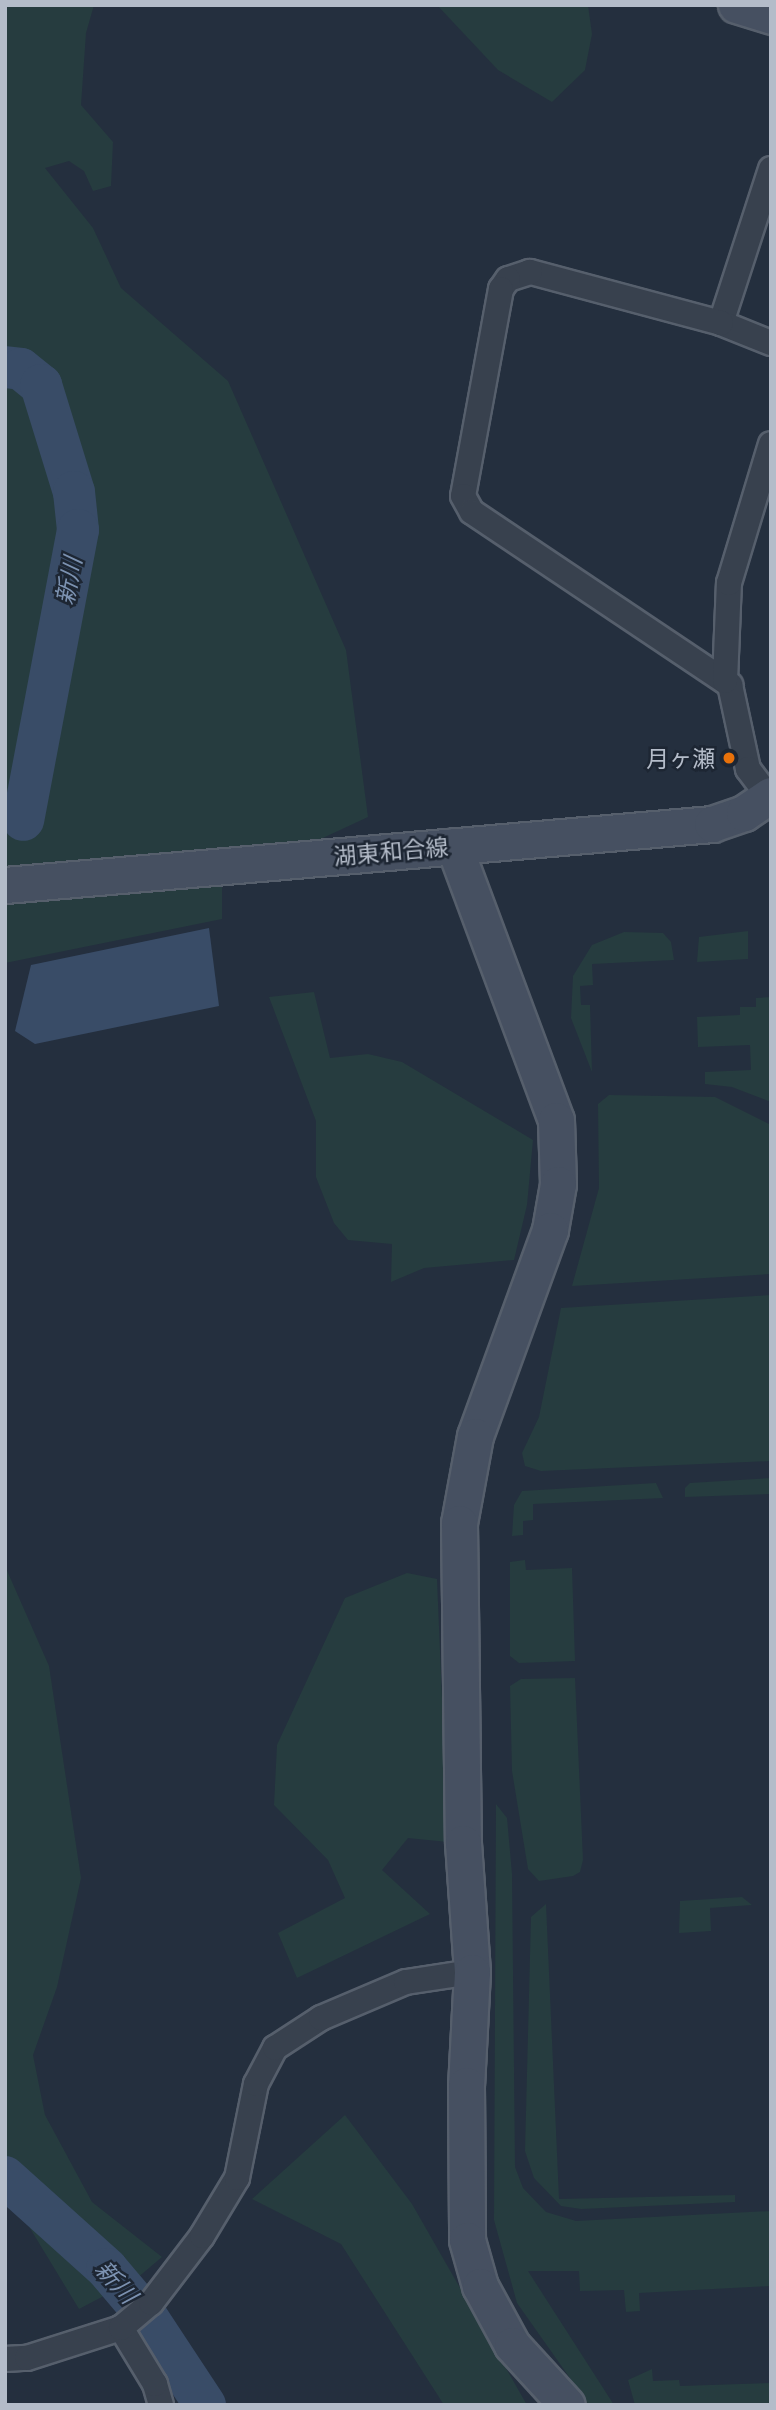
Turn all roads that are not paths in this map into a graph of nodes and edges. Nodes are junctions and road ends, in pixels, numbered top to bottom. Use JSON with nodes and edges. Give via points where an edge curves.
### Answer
{"nodes":[{"id":1,"x":736,"y":5,"type":"edge"},
{"id":2,"x":771,"y":16,"type":"edge"},
{"id":3,"x":771,"y":169,"type":"edge"},
{"id":4,"x":721,"y":324,"type":"junction"},
{"id":5,"x":771,"y":343,"type":"edge"},
{"id":6,"x":771,"y":444,"type":"edge"},
{"id":7,"x":725,"y":681,"type":"junction"},
{"id":8,"x":770,"y":796,"type":"edge"},
{"id":9,"x":454,"y":846,"type":"junction"},
{"id":10,"x":5,"y":885,"type":"edge"},
{"id":11,"x":472,"y":1972,"type":"junction"},
{"id":12,"x":124,"y":2326,"type":"junction"},
{"id":13,"x":5,"y":2359,"type":"edge"},
{"id":14,"x":161,"y":2405,"type":"edge"},
{"id":15,"x":567,"y":2405,"type":"edge"}],
"edges":[{"from":1,"to":2,"type":"street"},
{"from":3,"to":4,"type":"street"},
{"from":4,"to":5,"type":"street"},
{"from":4,"to":7,"type":"street","via":[[530,272],[508,279],[501,289],[463,496],[472,512]]},
{"from":6,"to":7,"type":"street","via":[[729,583]]},
{"from":7,"to":8,"type":"street","via":[[733,691],[748,769]]},
{"from":8,"to":9,"type":"street","name":"湖東和合線","via":[[744,813],[712,824]]},
{"from":9,"to":10,"type":"street","name":"湖東和合線"},
{"from":9,"to":11,"type":"street","via":[[555,1120],[558,1184],[550,1230],[475,1436],[459,1523],[463,1829]]},
{"from":11,"to":12,"type":"street","via":[[406,1982],[321,2018],[275,2048],[256,2084],[237,2178],[202,2236],[151,2304]]},
{"from":11,"to":15,"type":"street","via":[[466,2085],[467,2240],[480,2286],[512,2345]]},
{"from":12,"to":13,"type":"street","via":[[27,2358]]},
{"from":12,"to":14,"type":"street"}]}
